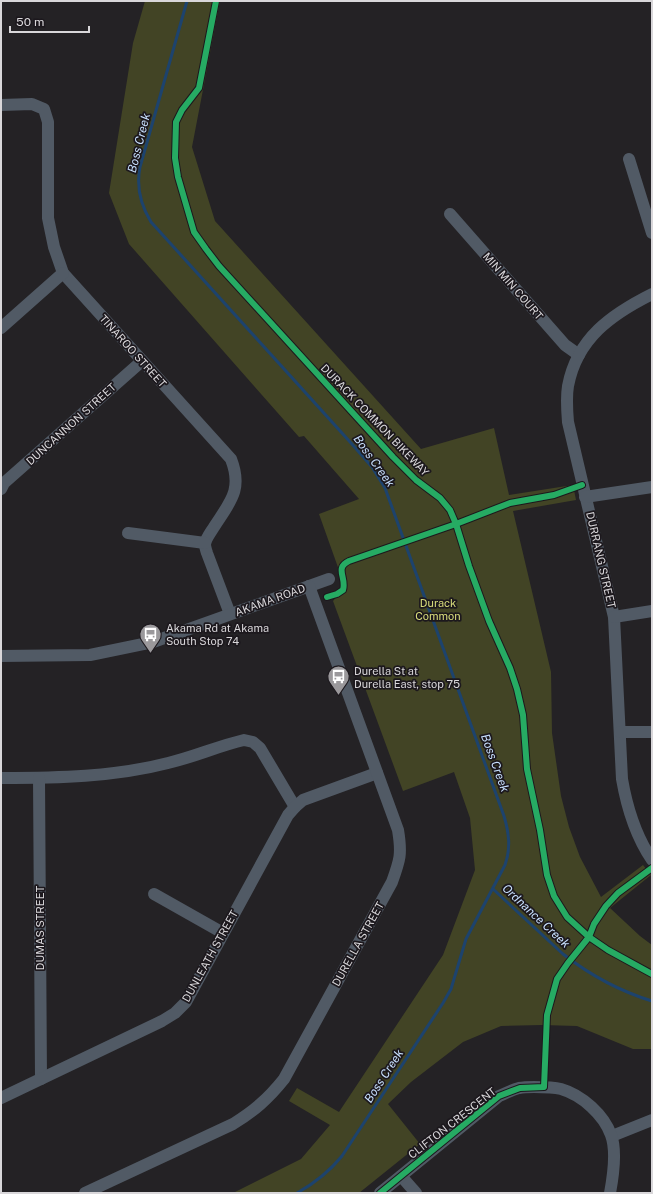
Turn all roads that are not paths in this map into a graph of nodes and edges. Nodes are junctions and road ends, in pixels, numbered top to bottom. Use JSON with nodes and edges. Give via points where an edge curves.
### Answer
{"nodes":[{"id":1,"x":1,"y":105,"type":"edge"},
{"id":2,"x":629,"y":159,"type":"dead end"},
{"id":3,"x":450,"y":214,"type":"dead end"},
{"id":4,"x":652,"y":233,"type":"edge"},
{"id":5,"x":63,"y":273,"type":"junction"},
{"id":6,"x":652,"y":294,"type":"edge"},
{"id":7,"x":1,"y":328,"type":"edge"},
{"id":8,"x":579,"y":355,"type":"junction"},
{"id":9,"x":142,"y":361,"type":"junction"},
{"id":10,"x":652,"y":487,"type":"edge"},
{"id":11,"x":1,"y":489,"type":"edge"},
{"id":12,"x":586,"y":497,"type":"junction"},
{"id":13,"x":128,"y":533,"type":"dead end"},
{"id":14,"x":205,"y":544,"type":"junction"},
{"id":15,"x":329,"y":579,"type":"dead end"},
{"id":16,"x":309,"y":586,"type":"junction"},
{"id":17,"x":652,"y":610,"type":"edge"},
{"id":18,"x":230,"y":614,"type":"junction"},
{"id":19,"x":614,"y":616,"type":"junction"},
{"id":20,"x":1,"y":656,"type":"edge"},
{"id":21,"x":620,"y":732,"type":"junction"},
{"id":22,"x":652,"y":732,"type":"edge"},
{"id":23,"x":377,"y":773,"type":"junction"},
{"id":24,"x":1,"y":778,"type":"edge"},
{"id":25,"x":38,"y":778,"type":"junction"},
{"id":26,"x":295,"y":807,"type":"junction"},
{"id":27,"x":652,"y":860,"type":"edge"},
{"id":28,"x":154,"y":894,"type":"dead end"},
{"id":29,"x":223,"y":933,"type":"junction"},
{"id":30,"x":40,"y":1079,"type":"junction"},
{"id":31,"x":1,"y":1098,"type":"edge"},
{"id":32,"x":652,"y":1120,"type":"edge"},
{"id":33,"x":612,"y":1136,"type":"junction"},
{"id":34,"x":401,"y":1176,"type":"junction"},
{"id":35,"x":86,"y":1193,"type":"edge"},
{"id":36,"x":380,"y":1193,"type":"edge"},
{"id":37,"x":416,"y":1193,"type":"edge"},
{"id":38,"x":610,"y":1193,"type":"edge"}],
"edges":[{"from":1,"to":5,"type":"street","name":"TINAROO STREET","via":[[32,104],[44,109],[48,122],[48,218]]},
{"from":2,"to":4,"type":"street"},
{"from":3,"to":8,"type":"street","name":"MIN MIN COURT","via":[[565,345]]},
{"from":5,"to":7,"type":"street"},
{"from":5,"to":9,"type":"street","name":"TINAROO STREET"},
{"from":6,"to":8,"type":"street","name":"DURRANG STREET","via":[[614,315],[599,328]]},
{"from":8,"to":12,"type":"street","name":"DURRANG STREET","via":[[568,386],[567,403],[568,422]]},
{"from":9,"to":11,"type":"street","name":"DUNCANNON STREET","via":[[4,483]]},
{"from":9,"to":14,"type":"street","name":"TINAROO STREET","via":[[231,460],[236,472],[233,497]]},
{"from":10,"to":12,"type":"street"},
{"from":12,"to":19,"type":"street","name":"DURRANG STREET"},
{"from":13,"to":14,"type":"street"},
{"from":14,"to":18,"type":"street","via":[[206,553]]},
{"from":15,"to":16,"type":"street","name":"AKAMA ROAD"},
{"from":16,"to":18,"type":"street","name":"AKAMA ROAD"},
{"from":16,"to":23,"type":"street","name":"DURELLA STREET"},
{"from":17,"to":19,"type":"street"},
{"from":18,"to":20,"type":"street","name":"AKAMA ROAD","via":[[153,642],[112,652],[90,655]]},
{"from":19,"to":21,"type":"street","name":"DURRANG STREET"},
{"from":21,"to":22,"type":"street"},
{"from":21,"to":27,"type":"street","name":"DURRANG STREET","via":[[622,779],[630,818]]},
{"from":23,"to":26,"type":"street","name":"DUNLEATH STREET","via":[[303,800]]},
{"from":23,"to":35,"type":"street","name":"DURELLA STREET","via":[[398,830],[401,848],[399,863],[392,882],[284,1079],[252,1112],[233,1124]]},
{"from":24,"to":25,"type":"street"},
{"from":25,"to":26,"type":"street","via":[[145,768],[188,758],[244,740],[253,742],[260,748]]},
{"from":25,"to":30,"type":"street","name":"DUMAS STREET"},
{"from":26,"to":29,"type":"street","name":"DUNLEATH STREET","via":[[288,815]]},
{"from":28,"to":29,"type":"street"},
{"from":29,"to":30,"type":"street","name":"DUNLEATH STREET","via":[[186,1002],[174,1013]]},
{"from":30,"to":31,"type":"street","name":"DUNLEATH STREET"},
{"from":32,"to":33,"type":"street"},
{"from":33,"to":34,"type":"street","name":"CLIFTON CRESCENT","via":[[602,1118],[576,1095],[561,1089],[520,1088],[499,1096]]},
{"from":33,"to":38,"type":"street","name":"CLIFTON CRESCENT","via":[[614,1155]]},
{"from":34,"to":36,"type":"street","name":"CLIFTON CRESCENT"},
{"from":34,"to":37,"type":"street"}]}
